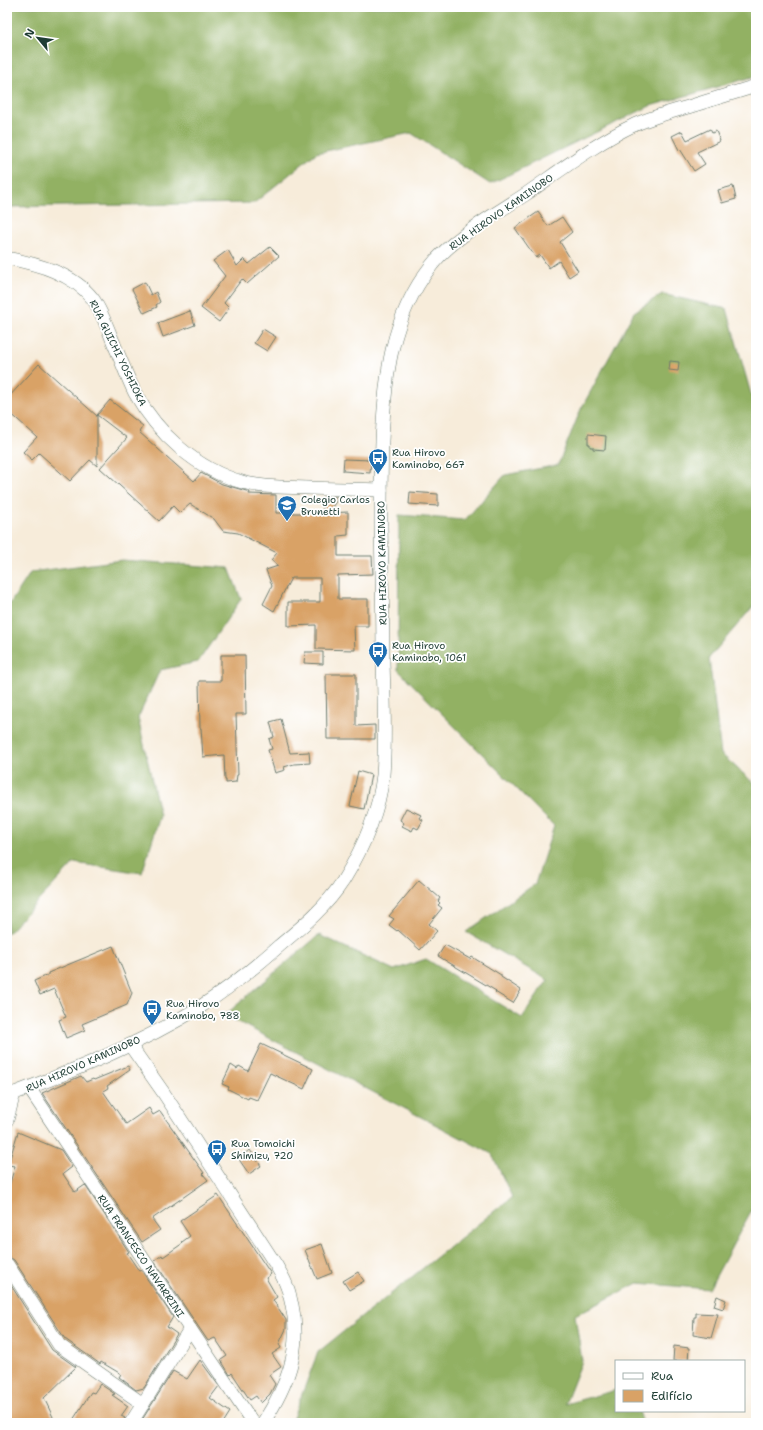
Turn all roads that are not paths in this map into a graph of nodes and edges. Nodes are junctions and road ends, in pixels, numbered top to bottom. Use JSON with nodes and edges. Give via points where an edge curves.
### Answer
{"nodes":[{"id":1,"x":756,"y":86,"type":"edge"},
{"id":2,"x":7,"y":258,"type":"edge"},
{"id":3,"x":381,"y":490,"type":"junction"},
{"id":4,"x":130,"y":1045,"type":"junction"},
{"id":5,"x":29,"y":1088,"type":"junction"},
{"id":6,"x":10,"y":1095,"type":"edge"},
{"id":7,"x":7,"y":1120,"type":"edge"},
{"id":8,"x":7,"y":1264,"type":"edge"},
{"id":9,"x":190,"y":1330,"type":"junction"},
{"id":10,"x":143,"y":1404,"type":"junction"},
{"id":11,"x":131,"y":1423,"type":"edge"},
{"id":12,"x":253,"y":1423,"type":"edge"},
{"id":13,"x":262,"y":1423,"type":"edge"}],
"edges":[{"from":1,"to":3,"type":"street","name":"RUA HIROVO KAMINOBO","via":[[654,118],[622,132],[470,231],[444,251],[432,264],[416,290],[399,324],[393,344],[384,398]]},
{"from":2,"to":3,"type":"street","name":"RUA GUICHI YOSHIOKA","via":[[48,268],[71,279],[87,293],[98,308],[135,392],[149,414],[163,433],[205,466],[242,482],[260,485]]},
{"from":3,"to":4,"type":"street","name":"RUA HIROVO KAMINOBO","via":[[384,714],[382,777],[375,812],[363,843],[342,883],[310,921],[248,973],[203,1005]]},
{"from":4,"to":5,"type":"street","name":"RUA HIROVO KAMINOBO"},
{"from":4,"to":13,"type":"street","via":[[276,1265],[288,1288],[294,1316],[294,1356],[283,1388]]},
{"from":5,"to":6,"type":"street","name":"RUA HIROVO KAMINOBO"},
{"from":5,"to":9,"type":"street","name":"RUA FRANCESCO NAVARRINI"},
{"from":6,"to":7,"type":"street"},
{"from":8,"to":10,"type":"street","via":[[59,1345]]},
{"from":9,"to":10,"type":"street"},
{"from":9,"to":12,"type":"street","name":"RUA FRANCESCO NAVARRINI"},
{"from":10,"to":11,"type":"street"}]}
